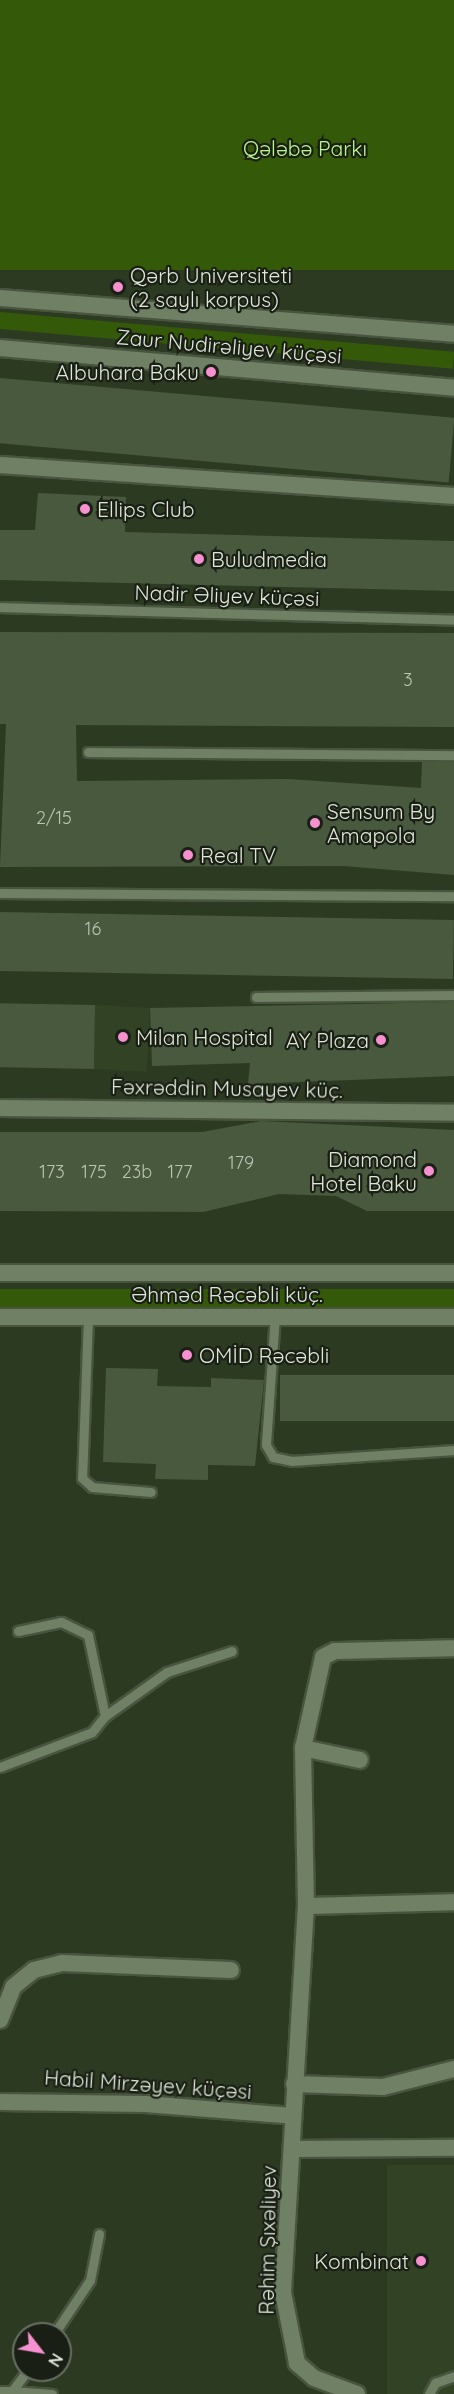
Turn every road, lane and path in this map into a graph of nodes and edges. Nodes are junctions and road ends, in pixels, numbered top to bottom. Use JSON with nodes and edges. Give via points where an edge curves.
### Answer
{"nodes":[{"id":1,"x":0,"y":298,"type":"edge"},
{"id":2,"x":454,"y":334,"type":"edge"},
{"id":3,"x":0,"y":348,"type":"edge"},
{"id":4,"x":454,"y":388,"type":"edge"},
{"id":5,"x":0,"y":465,"type":"edge"},
{"id":6,"x":454,"y":496,"type":"edge"},
{"id":7,"x":0,"y":607,"type":"edge"},
{"id":8,"x":454,"y":620,"type":"edge"},
{"id":9,"x":88,"y":752,"type":"dead end"},
{"id":10,"x":454,"y":755,"type":"edge"},
{"id":11,"x":0,"y":893,"type":"edge"},
{"id":12,"x":454,"y":897,"type":"edge"},
{"id":13,"x":454,"y":995,"type":"edge"},
{"id":14,"x":256,"y":997,"type":"dead end"},
{"id":15,"x":0,"y":1108,"type":"edge"},
{"id":16,"x":454,"y":1113,"type":"edge"},
{"id":17,"x":0,"y":1273,"type":"edge"},
{"id":18,"x":454,"y":1273,"type":"edge"},
{"id":19,"x":275,"y":1315,"type":"junction"},
{"id":20,"x":0,"y":1317,"type":"edge"},
{"id":21,"x":88,"y":1317,"type":"junction"},
{"id":22,"x":454,"y":1317,"type":"edge"},
{"id":23,"x":454,"y":1450,"type":"edge"},
{"id":24,"x":151,"y":1492,"type":"dead end"},
{"id":25,"x":18,"y":1631,"type":"dead end"},
{"id":26,"x":454,"y":1648,"type":"edge"},
{"id":27,"x":232,"y":1651,"type":"dead end"},
{"id":28,"x":105,"y":1716,"type":"junction"},
{"id":29,"x":303,"y":1748,"type":"junction"},
{"id":30,"x":360,"y":1760,"type":"dead end"},
{"id":31,"x":0,"y":1767,"type":"edge"},
{"id":32,"x":454,"y":1902,"type":"edge"},
{"id":33,"x":306,"y":1906,"type":"junction"},
{"id":34,"x":231,"y":1970,"type":"dead end"},
{"id":35,"x":0,"y":2020,"type":"edge"},
{"id":36,"x":454,"y":2069,"type":"edge"},
{"id":37,"x":294,"y":2085,"type":"junction"},
{"id":38,"x":0,"y":2102,"type":"edge"},
{"id":39,"x":293,"y":2116,"type":"junction"},
{"id":40,"x":454,"y":2148,"type":"edge"},
{"id":41,"x":292,"y":2149,"type":"junction"},
{"id":42,"x":99,"y":2234,"type":"dead end"},
{"id":43,"x":62,"y":2322,"type":"edge"},
{"id":44,"x":454,"y":2376,"type":"edge"},
{"id":45,"x":19,"y":2382,"type":"edge"},
{"id":46,"x":0,"y":2391,"type":"edge"},
{"id":47,"x":12,"y":2391,"type":"junction"},
{"id":48,"x":52,"y":2394,"type":"edge"},
{"id":49,"x":357,"y":2394,"type":"edge"},
{"id":50,"x":429,"y":2394,"type":"edge"}],
"edges":[{"from":1,"to":2,"type":"street","name":"Zaur Nudirəliyev küçəsi"},
{"from":3,"to":4,"type":"street","name":"Zaur Nudirəliyev küçəsi"},
{"from":5,"to":6,"type":"street"},
{"from":7,"to":8,"type":"lane","name":"Nadir Əliyev küçəsi"},
{"from":9,"to":10,"type":"lane"},
{"from":11,"to":12,"type":"lane"},
{"from":13,"to":14,"type":"lane"},
{"from":15,"to":16,"type":"street","name":"Fəxrəddin Musayev küç."},
{"from":17,"to":18,"type":"street","name":"Əhməd Rəcəbli küç."},
{"from":19,"to":21,"type":"street","name":"Əhməd Rəcəbli küç."},
{"from":19,"to":22,"type":"street","name":"Əhməd Rəcəbli küç."},
{"from":19,"to":23,"type":"lane","via":[[266,1445],[273,1457],[292,1461]]},
{"from":20,"to":21,"type":"street","name":"Əhməd Rəcəbli küç."},
{"from":21,"to":24,"type":"lane","via":[[82,1478],[92,1487]]},
{"from":25,"to":28,"type":"lane","via":[[61,1622],[88,1635]]},
{"from":26,"to":29,"type":"street","name":"Rəhim Şıxəliyev","via":[[348,1650],[323,1657]]},
{"from":27,"to":28,"type":"lane","via":[[167,1672]]},
{"from":28,"to":31,"type":"lane","via":[[92,1732]]},
{"from":29,"to":30,"type":"street"},
{"from":29,"to":33,"type":"street","name":"Rəhim Şıxəliyev"},
{"from":32,"to":33,"type":"street"},
{"from":33,"to":37,"type":"street","name":"Rəhim Şıxəliyev"},
{"from":34,"to":35,"type":"street","via":[[62,1963],[34,1970],[13,1987]]},
{"from":36,"to":37,"type":"street","via":[[383,2087]]},
{"from":37,"to":39,"type":"street","name":"Rəhim Şıxəliyev"},
{"from":38,"to":39,"type":"street","name":"Habil Mirzəyev küçəsi","via":[[145,2104]]},
{"from":39,"to":41,"type":"street","name":"Rəhim Şıxəliyev"},
{"from":40,"to":41,"type":"street"},
{"from":41,"to":49,"type":"street","name":"Rəhim Şıxəliyev","via":[[283,2292],[292,2349],[314,2378]]},
{"from":42,"to":43,"type":"lane","via":[[90,2280]]},
{"from":44,"to":50,"type":"lane","via":[[435,2383]]},
{"from":45,"to":47,"type":"lane"},
{"from":46,"to":47,"type":"lane"},
{"from":47,"to":48,"type":"lane"}]}
